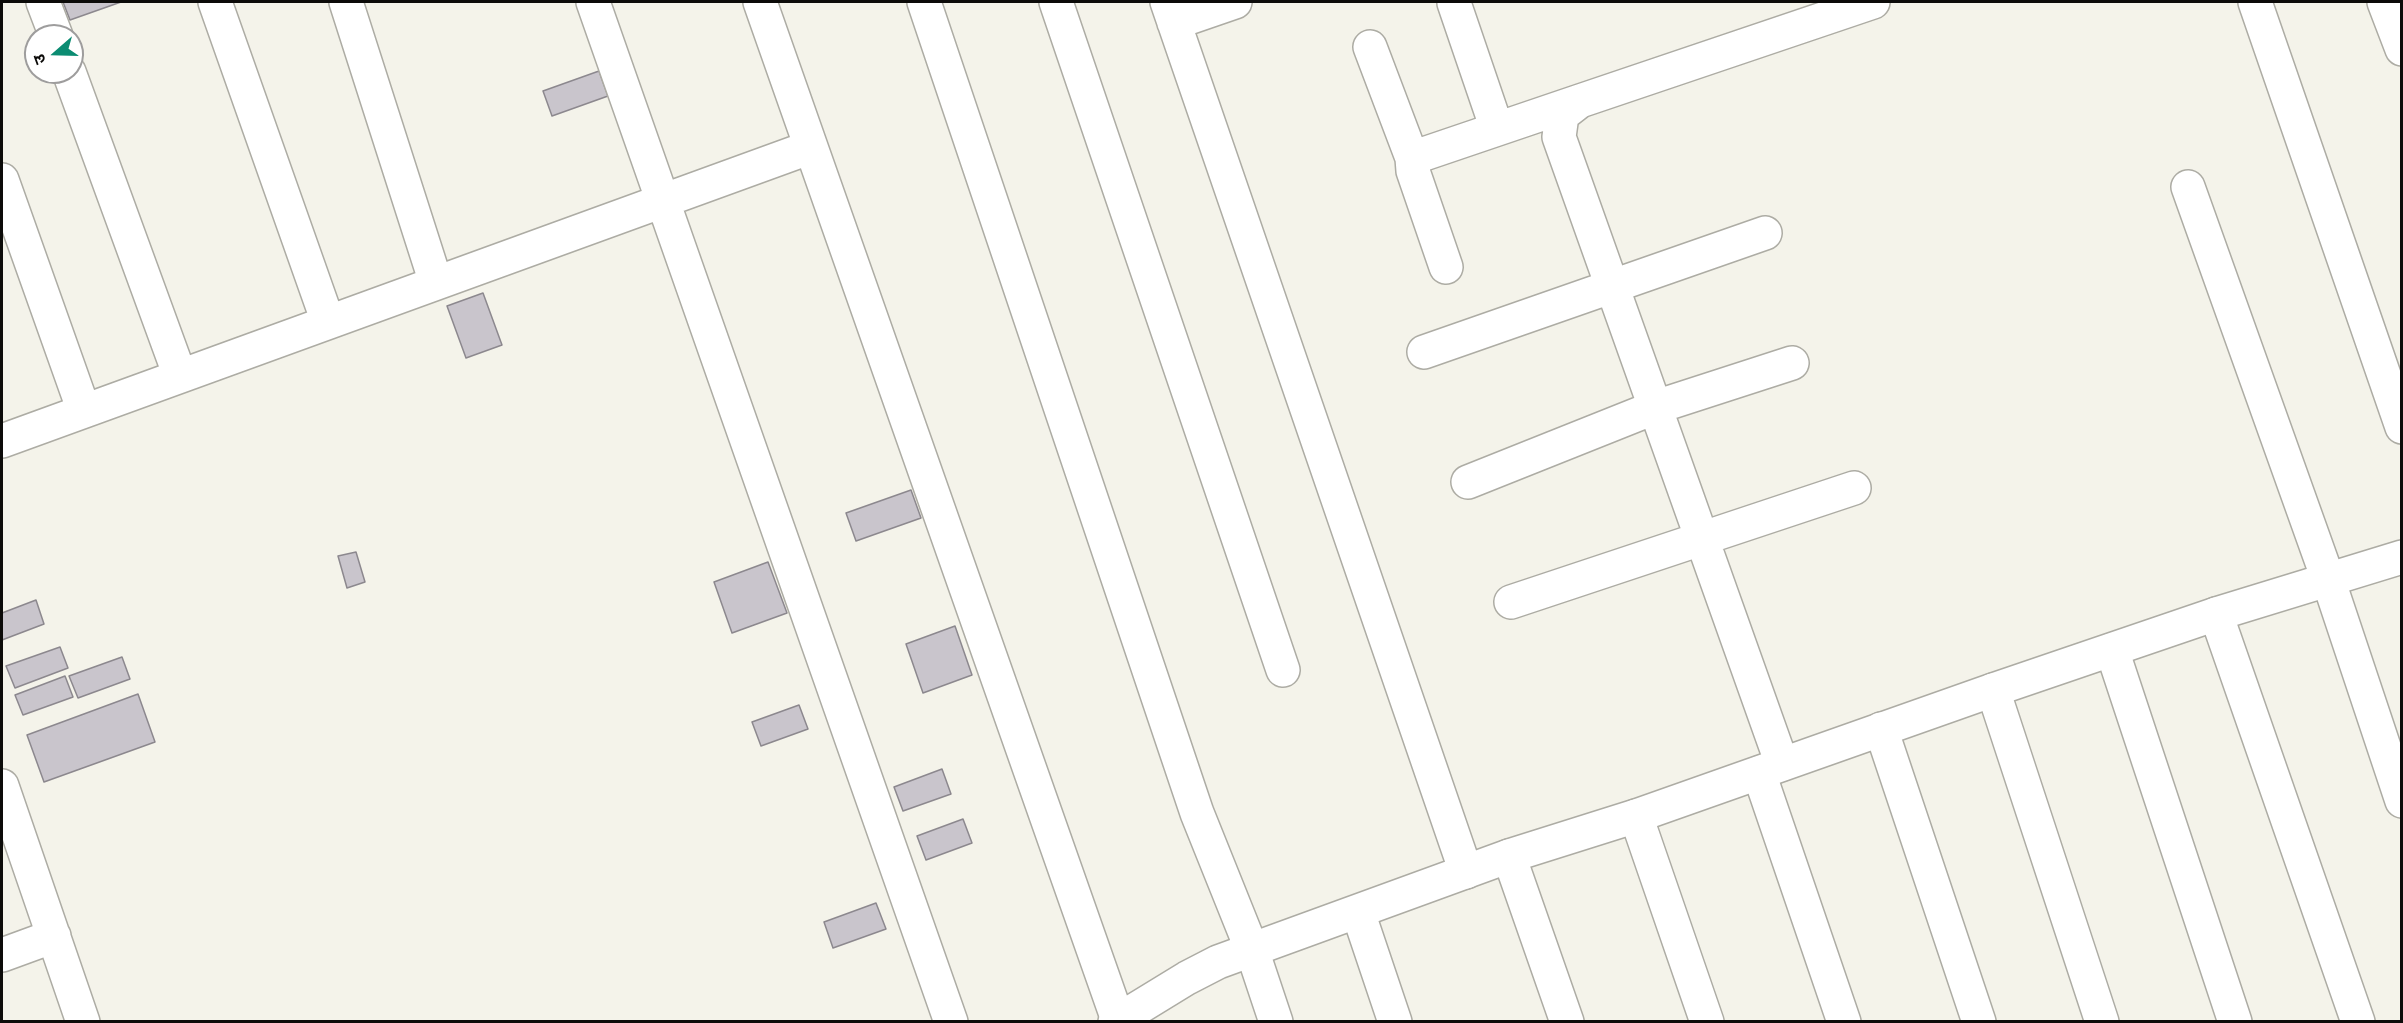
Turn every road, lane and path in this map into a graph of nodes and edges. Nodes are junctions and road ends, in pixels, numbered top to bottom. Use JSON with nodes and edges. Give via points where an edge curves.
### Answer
{"nodes":[{"id":1,"x":43,"y":2,"type":"edge"},
{"id":2,"x":215,"y":2,"type":"edge"},
{"id":3,"x":346,"y":2,"type":"edge"},
{"id":4,"x":593,"y":2,"type":"edge"},
{"id":5,"x":760,"y":2,"type":"edge"},
{"id":6,"x":924,"y":2,"type":"edge"},
{"id":7,"x":1056,"y":2,"type":"edge"},
{"id":8,"x":1235,"y":2,"type":"edge"},
{"id":9,"x":1873,"y":2,"type":"edge"},
{"id":10,"x":2256,"y":2,"type":"edge"},
{"id":11,"x":2384,"y":2,"type":"edge"},
{"id":12,"x":1454,"y":3,"type":"dead end"},
{"id":13,"x":1171,"y":12,"type":"edge"},
{"id":14,"x":51,"y":24,"type":"edge"},
{"id":15,"x":1370,"y":47,"type":"dead end"},
{"id":16,"x":2402,"y":50,"type":"edge"},
{"id":17,"x":73,"y":84,"type":"edge"},
{"id":18,"x":1580,"y":101,"type":"junction"},
{"id":19,"x":1497,"y":129,"type":"junction"},
{"id":20,"x":811,"y":147,"type":"junction"},
{"id":21,"x":1412,"y":158,"type":"junction"},
{"id":22,"x":2,"y":180,"type":"edge"},
{"id":23,"x":2188,"y":187,"type":"dead end"},
{"id":24,"x":661,"y":200,"type":"junction"},
{"id":25,"x":1765,"y":233,"type":"dead end"},
{"id":26,"x":1446,"y":267,"type":"dead end"},
{"id":27,"x":436,"y":283,"type":"junction"},
{"id":28,"x":1612,"y":286,"type":"junction"},
{"id":29,"x":328,"y":322,"type":"junction"},
{"id":30,"x":1424,"y":352,"type":"dead end"},
{"id":31,"x":1792,"y":363,"type":"dead end"},
{"id":32,"x":180,"y":376,"type":"junction"},
{"id":33,"x":1656,"y":407,"type":"junction"},
{"id":34,"x":84,"y":411,"type":"junction"},
{"id":35,"x":2402,"y":427,"type":"edge"},
{"id":36,"x":2,"y":441,"type":"edge"},
{"id":37,"x":1468,"y":482,"type":"dead end"},
{"id":38,"x":1854,"y":488,"type":"dead end"},
{"id":39,"x":1702,"y":539,"type":"junction"},
{"id":40,"x":2402,"y":557,"type":"edge"},
{"id":41,"x":2328,"y":579,"type":"junction"},
{"id":42,"x":1511,"y":602,"type":"dead end"},
{"id":43,"x":2216,"y":614,"type":"junction"},
{"id":44,"x":2112,"y":650,"type":"junction"},
{"id":45,"x":1282,"y":670,"type":"dead end"},
{"id":46,"x":1993,"y":690,"type":"junction"},
{"id":47,"x":1881,"y":729,"type":"junction"},
{"id":48,"x":1771,"y":769,"type":"junction"},
{"id":49,"x":3,"y":795,"type":"edge"},
{"id":50,"x":2402,"y":801,"type":"edge"},
{"id":51,"x":1636,"y":816,"type":"junction"},
{"id":52,"x":1509,"y":856,"type":"junction"},
{"id":53,"x":1466,"y":872,"type":"junction"},
{"id":54,"x":1358,"y":912,"type":"junction"},
{"id":55,"x":54,"y":936,"type":"junction"},
{"id":56,"x":2,"y":955,"type":"edge"},
{"id":57,"x":1237,"y":955,"type":"junction"},
{"id":58,"x":1116,"y":1021,"type":"edge"},
{"id":59,"x":83,"y":1022,"type":"edge"},
{"id":60,"x":951,"y":1022,"type":"edge"},
{"id":61,"x":1276,"y":1022,"type":"edge"},
{"id":62,"x":1395,"y":1022,"type":"edge"},
{"id":63,"x":1567,"y":1022,"type":"edge"},
{"id":64,"x":1707,"y":1022,"type":"edge"},
{"id":65,"x":1844,"y":1022,"type":"edge"},
{"id":66,"x":1979,"y":1022,"type":"edge"},
{"id":67,"x":2102,"y":1022,"type":"edge"},
{"id":68,"x":2235,"y":1022,"type":"edge"},
{"id":69,"x":2358,"y":1022,"type":"edge"}],
"edges":[{"from":1,"to":14,"type":"street"},
{"from":2,"to":29,"type":"street"},
{"from":3,"to":27,"type":"street"},
{"from":4,"to":24,"type":"street"},
{"from":5,"to":20,"type":"street"},
{"from":6,"to":57,"type":"street","via":[[1197,813]]},
{"from":7,"to":45,"type":"street"},
{"from":8,"to":13,"type":"street"},
{"from":9,"to":18,"type":"street"},
{"from":10,"to":35,"type":"street"},
{"from":11,"to":16,"type":"street"},
{"from":12,"to":19,"type":"street"},
{"from":13,"to":53,"type":"street"},
{"from":15,"to":21,"type":"street"},
{"from":17,"to":32,"type":"street"},
{"from":18,"to":19,"type":"street"},
{"from":18,"to":28,"type":"street","via":[[1562,115],[1559,137]]},
{"from":19,"to":21,"type":"street"},
{"from":20,"to":24,"type":"street"},
{"from":20,"to":58,"type":"street"},
{"from":21,"to":26,"type":"street"},
{"from":22,"to":34,"type":"street"},
{"from":23,"to":41,"type":"street"},
{"from":24,"to":27,"type":"street"},
{"from":24,"to":60,"type":"street"},
{"from":25,"to":28,"type":"street"},
{"from":27,"to":29,"type":"street"},
{"from":28,"to":30,"type":"street"},
{"from":28,"to":33,"type":"street"},
{"from":29,"to":32,"type":"street"},
{"from":31,"to":33,"type":"street"},
{"from":32,"to":34,"type":"street"},
{"from":33,"to":37,"type":"street"},
{"from":33,"to":39,"type":"street"},
{"from":34,"to":36,"type":"street"},
{"from":38,"to":39,"type":"street"},
{"from":39,"to":42,"type":"street"},
{"from":39,"to":48,"type":"street"},
{"from":40,"to":41,"type":"street"},
{"from":41,"to":43,"type":"street"},
{"from":41,"to":50,"type":"street"},
{"from":43,"to":44,"type":"street"},
{"from":43,"to":69,"type":"street"},
{"from":44,"to":46,"type":"street"},
{"from":44,"to":68,"type":"street"},
{"from":46,"to":47,"type":"street"},
{"from":46,"to":67,"type":"street"},
{"from":47,"to":48,"type":"street"},
{"from":47,"to":66,"type":"street"},
{"from":48,"to":51,"type":"street"},
{"from":48,"to":65,"type":"street"},
{"from":49,"to":55,"type":"street"},
{"from":51,"to":52,"type":"street"},
{"from":51,"to":64,"type":"street"},
{"from":52,"to":53,"type":"street"},
{"from":52,"to":63,"type":"street"},
{"from":53,"to":54,"type":"street"},
{"from":54,"to":57,"type":"street"},
{"from":54,"to":62,"type":"street"},
{"from":55,"to":56,"type":"street"},
{"from":55,"to":59,"type":"street"},
{"from":57,"to":58,"type":"street","via":[[1187,978]]},
{"from":57,"to":61,"type":"street"}]}
